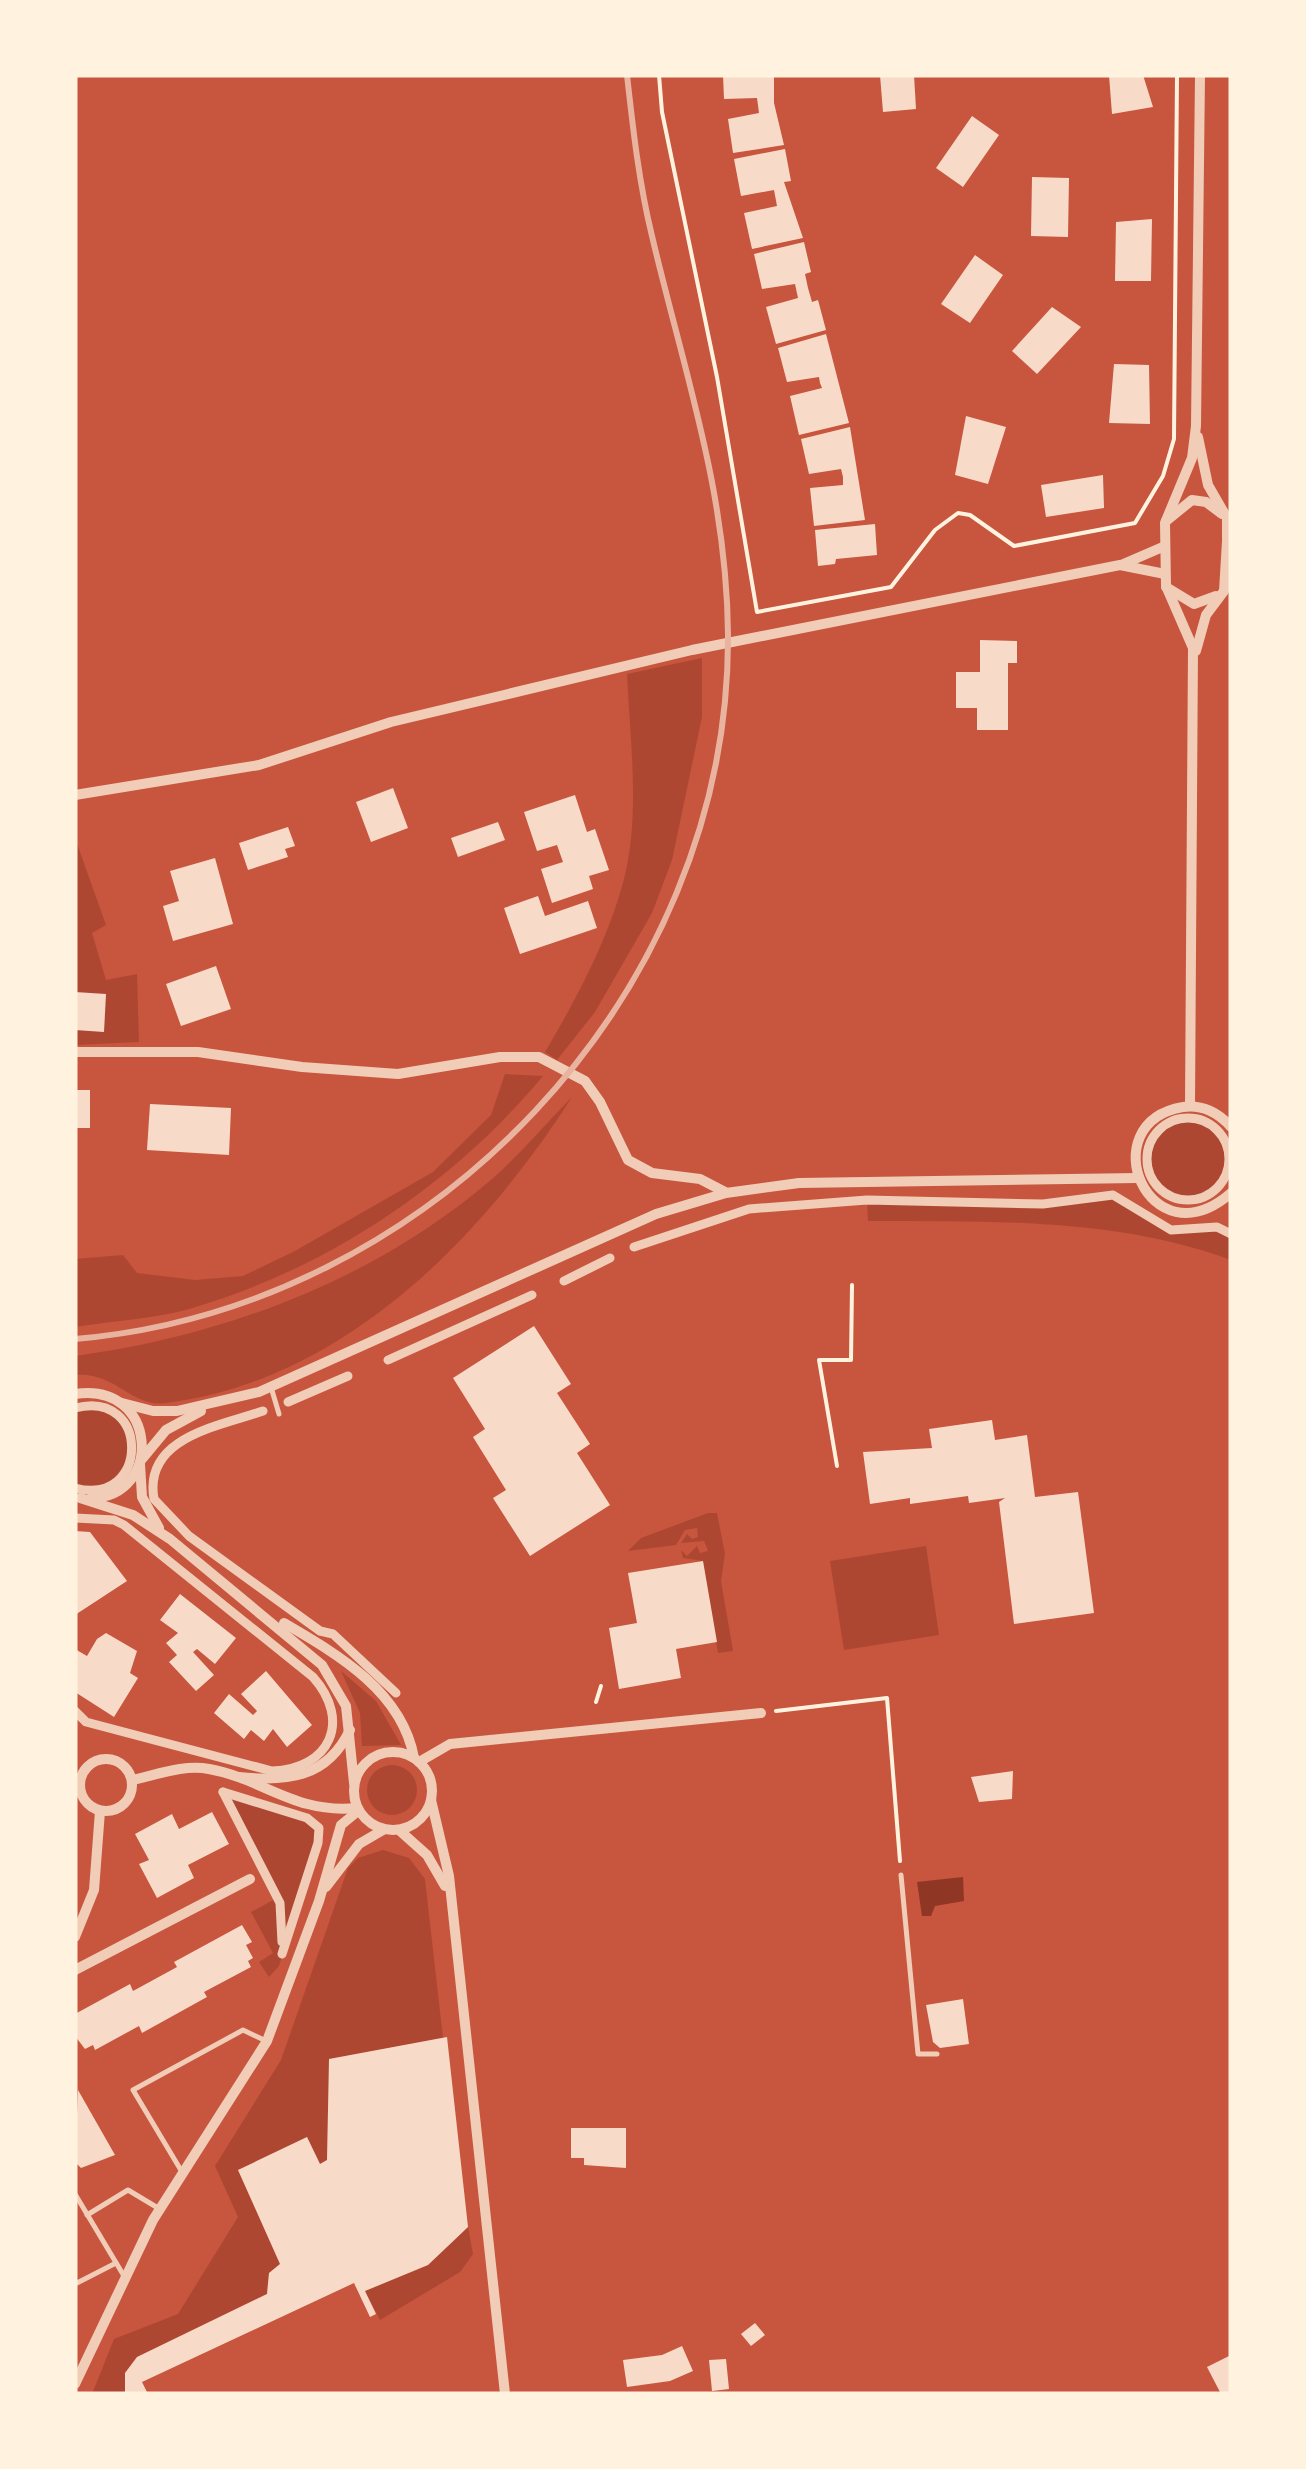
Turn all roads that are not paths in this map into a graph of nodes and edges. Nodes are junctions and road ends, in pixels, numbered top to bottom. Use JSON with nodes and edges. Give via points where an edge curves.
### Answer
{"nodes":[{"id":1,"x":1200,"y":75,"type":"edge"},
{"id":2,"x":1196,"y":426,"type":"junction"},
{"id":3,"x":1227,"y":518,"type":"junction"},
{"id":4,"x":1165,"y":523,"type":"junction"},
{"id":5,"x":1229,"y":541,"type":"edge"},
{"id":6,"x":1165,"y":546,"type":"junction"},
{"id":7,"x":1229,"y":559,"type":"edge"},
{"id":8,"x":1120,"y":565,"type":"junction"},
{"id":9,"x":1165,"y":580,"type":"junction"},
{"id":10,"x":1224,"y":591,"type":"junction"},
{"id":11,"x":1194,"y":674,"type":"junction"},
{"id":12,"x":75,"y":796,"type":"edge"},
{"id":13,"x":75,"y":1052,"type":"edge"},
{"id":14,"x":1190,"y":1106,"type":"junction"},
{"id":15,"x":1231,"y":1127,"type":"edge"},
{"id":16,"x":1138,"y":1178,"type":"junction"},
{"id":17,"x":1153,"y":1179,"type":"joint"},
{"id":18,"x":726,"y":1193,"type":"junction"},
{"id":19,"x":1229,"y":1199,"type":"edge"},
{"id":20,"x":1231,"y":1234,"type":"edge"},
{"id":21,"x":634,"y":1247,"type":"dead end"},
{"id":22,"x":610,"y":1258,"type":"dead end"},
{"id":23,"x":564,"y":1281,"type":"dead end"},
{"id":24,"x":532,"y":1295,"type":"dead end"},
{"id":25,"x":388,"y":1360,"type":"dead end"},
{"id":26,"x":348,"y":1376,"type":"dead end"},
{"id":27,"x":271,"y":1387,"type":"junction"},
{"id":28,"x":75,"y":1394,"type":"edge"},
{"id":29,"x":288,"y":1402,"type":"dead end"},
{"id":30,"x":122,"y":1403,"type":"junction"},
{"id":31,"x":211,"y":1406,"type":"junction"},
{"id":32,"x":75,"y":1408,"type":"edge"},
{"id":33,"x":263,"y":1411,"type":"dead end"},
{"id":34,"x":279,"y":1414,"type":"dead end"},
{"id":35,"x":140,"y":1462,"type":"junction"},
{"id":36,"x":76,"y":1494,"type":"edge"},
{"id":37,"x":75,"y":1518,"type":"edge"},
{"id":38,"x":170,"y":1539,"type":"junction"},
{"id":39,"x":260,"y":1609,"type":"junction"},
{"id":40,"x":396,"y":1693,"type":"dead end"},
{"id":41,"x":75,"y":1710,"type":"edge"},
{"id":42,"x":761,"y":1713,"type":"road end"},
{"id":43,"x":351,"y":1728,"type":"junction"},
{"id":44,"x":75,"y":1758,"type":"edge"},
{"id":45,"x":416,"y":1760,"type":"junction"},
{"id":46,"x":85,"y":1770,"type":"junction"},
{"id":47,"x":228,"y":1776,"type":"junction"},
{"id":48,"x":132,"y":1780,"type":"junction"},
{"id":49,"x":354,"y":1783,"type":"junction"},
{"id":50,"x":431,"y":1800,"type":"junction"},
{"id":51,"x":357,"y":1810,"type":"junction"},
{"id":52,"x":100,"y":1811,"type":"junction"},
{"id":53,"x":384,"y":1830,"type":"junction"},
{"id":54,"x":399,"y":1830,"type":"junction"},
{"id":55,"x":901,"y":1876,"type":"road end"},
{"id":56,"x":250,"y":1880,"type":"dead end"},
{"id":57,"x":319,"y":1902,"type":"junction"},
{"id":58,"x":450,"y":1906,"type":"junction"},
{"id":59,"x":77,"y":1933,"type":"edge"},
{"id":60,"x":282,"y":1954,"type":"joint"},
{"id":61,"x":75,"y":1970,"type":"edge"},
{"id":62,"x":267,"y":2041,"type":"junction"},
{"id":63,"x":937,"y":2054,"type":"dead end"},
{"id":64,"x":184,"y":2174,"type":"junction"},
{"id":65,"x":75,"y":2194,"type":"edge"},
{"id":66,"x":160,"y":2209,"type":"junction"},
{"id":67,"x":87,"y":2215,"type":"junction"},
{"id":68,"x":116,"y":2264,"type":"junction"},
{"id":69,"x":124,"y":2276,"type":"junction"},
{"id":70,"x":75,"y":2284,"type":"edge"},
{"id":71,"x":75,"y":2384,"type":"edge"},
{"id":72,"x":505,"y":2394,"type":"edge"}],
"edges":[{"from":1,"to":2,"type":"street"},
{"from":2,"to":3,"type":"street","via":[[1208,485]]},
{"from":2,"to":4,"type":"street","via":[[1192,458]]},
{"from":3,"to":4,"type":"street","via":[[1192,500]]},
{"from":3,"to":5,"type":"street"},
{"from":4,"to":6,"type":"street"},
{"from":5,"to":7,"type":"street"},
{"from":6,"to":8,"type":"street"},
{"from":6,"to":9,"type":"street"},
{"from":7,"to":10,"type":"street"},
{"from":8,"to":9,"type":"street"},
{"from":8,"to":12,"type":"street","via":[[673,655],[391,722],[259,766]]},
{"from":9,"to":10,"type":"street","via":[[1194,604]]},
{"from":9,"to":11,"type":"street","via":[[1193,648]]},
{"from":10,"to":11,"type":"street","via":[[1199,632]]},
{"from":11,"to":14,"type":"street"},
{"from":13,"to":18,"type":"street","via":[[198,1052],[398,1074],[500,1056],[539,1057],[585,1081],[628,1160]]},
{"from":14,"to":15,"type":"street","via":[[1213,1112]]},
{"from":14,"to":16,"type":"street","via":[[1150,1122],[1137,1144]]},
{"from":16,"to":18,"type":"street","via":[[800,1183]]},
{"from":16,"to":19,"type":"street","via":[[1150,1198],[1170,1211],[1198,1214]]},
{"from":17,"to":17,"type":"street","via":[[1182,1200],[1206,1196],[1229,1164],[1223,1136],[1201,1120],[1166,1125],[1150,1144]]},
{"from":18,"to":27,"type":"street","via":[[656,1214]]},
{"from":20,"to":21,"type":"street","via":[[1217,1227],[1171,1230],[1113,1195],[1043,1204],[867,1200],[749,1209]]},
{"from":22,"to":23,"type":"street"},
{"from":24,"to":25,"type":"street"},
{"from":26,"to":29,"type":"street"},
{"from":27,"to":31,"type":"street"},
{"from":27,"to":34,"type":"lane"},
{"from":28,"to":30,"type":"street","via":[[102,1393]]},
{"from":30,"to":31,"type":"street","via":[[154,1411]]},
{"from":30,"to":35,"type":"street","via":[[140,1428]]},
{"from":31,"to":35,"type":"street","via":[[166,1430]]},
{"from":32,"to":36,"type":"street","via":[[91,1405],[117,1414],[133,1454],[120,1480]]},
{"from":33,"to":40,"type":"street","via":[[168,1448],[154,1499],[189,1536],[332,1634]]},
{"from":35,"to":36,"type":"street","via":[[112,1494]]},
{"from":35,"to":38,"type":"street","via":[[142,1497]]},
{"from":36,"to":38,"type":"street","via":[[132,1515]]},
{"from":37,"to":41,"type":"street","via":[[114,1520],[154,1548],[313,1677],[332,1705],[334,1722],[320,1755],[272,1771],[86,1722]]},
{"from":38,"to":39,"type":"street"},
{"from":39,"to":43,"type":"street","via":[[322,1665],[339,1688]]},
{"from":39,"to":45,"type":"street","via":[[352,1665],[397,1714]]},
{"from":42,"to":45,"type":"street","via":[[450,1744]]},
{"from":43,"to":47,"type":"street","via":[[336,1754],[311,1772],[268,1780]]},
{"from":43,"to":49,"type":"street"},
{"from":44,"to":46,"type":"street"},
{"from":45,"to":49,"type":"street","via":[[402,1752],[377,1755]]},
{"from":45,"to":50,"type":"street","via":[[432,1784]]},
{"from":46,"to":48,"type":"street","via":[[112,1759]]},
{"from":46,"to":52,"type":"street","via":[[80,1790]]},
{"from":47,"to":48,"type":"street","via":[[188,1768]]},
{"from":47,"to":51,"type":"street","via":[[329,1812]]},
{"from":48,"to":52,"type":"street","via":[[120,1808]]},
{"from":49,"to":51,"type":"street"},
{"from":50,"to":54,"type":"street","via":[[414,1825]]},
{"from":50,"to":58,"type":"street"},
{"from":51,"to":53,"type":"street"},
{"from":51,"to":57,"type":"street","via":[[341,1825]]},
{"from":52,"to":59,"type":"street","via":[[94,1890]]},
{"from":53,"to":54,"type":"street"},
{"from":53,"to":57,"type":"street","via":[[344,1860]]},
{"from":54,"to":58,"type":"street","via":[[427,1855]]},
{"from":55,"to":63,"type":"lane","via":[[918,2054]]},
{"from":56,"to":61,"type":"street"},
{"from":57,"to":62,"type":"street"},
{"from":58,"to":72,"type":"street"},
{"from":60,"to":60,"type":"street","via":[[318,1828],[307,1818],[223,1792],[280,1903]]},
{"from":62,"to":64,"type":"street"},
{"from":62,"to":64,"type":"lane","via":[[243,2030],[134,2090]]},
{"from":64,"to":66,"type":"street"},
{"from":65,"to":67,"type":"lane"},
{"from":66,"to":67,"type":"lane","via":[[128,2190]]},
{"from":66,"to":69,"type":"street"},
{"from":67,"to":68,"type":"lane"},
{"from":68,"to":69,"type":"lane"},
{"from":68,"to":70,"type":"lane"},
{"from":69,"to":71,"type":"street"}]}
